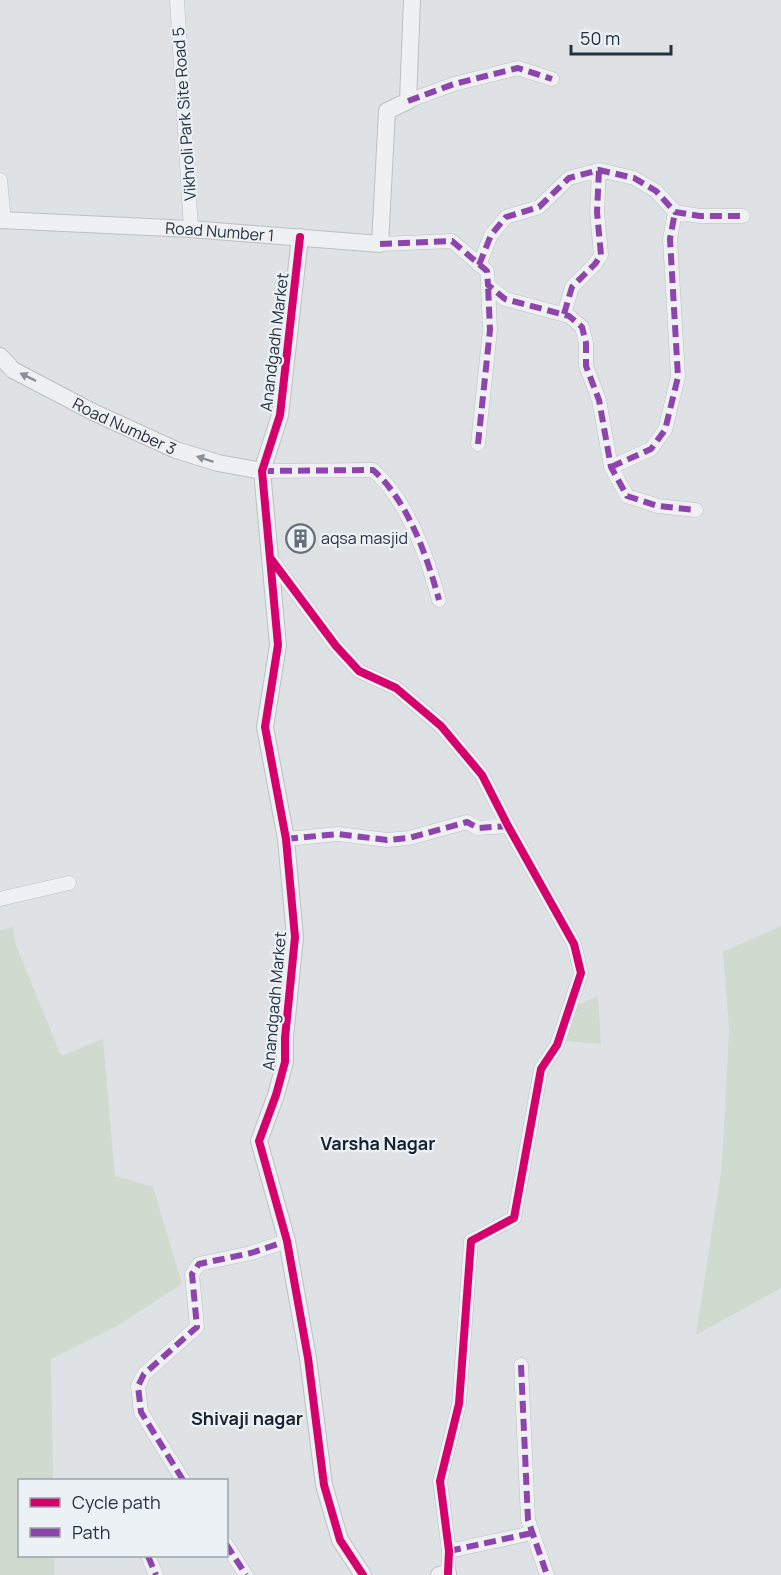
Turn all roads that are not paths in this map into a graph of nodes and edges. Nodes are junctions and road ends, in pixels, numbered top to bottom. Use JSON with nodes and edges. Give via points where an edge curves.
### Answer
{"nodes":[{"id":1,"x":177,"y":0,"type":"edge"},
{"id":2,"x":412,"y":0,"type":"edge"},
{"id":3,"x":552,"y":79,"type":"dead end"},
{"id":4,"x":408,"y":101,"type":"junction"},
{"id":5,"x":599,"y":170,"type":"junction"},
{"id":6,"x":0,"y":180,"type":"edge"},
{"id":7,"x":675,"y":212,"type":"junction"},
{"id":8,"x":743,"y":216,"type":"dead end"},
{"id":9,"x":2,"y":221,"type":"edge"},
{"id":10,"x":191,"y":229,"type":"junction"},
{"id":11,"x":300,"y":237,"type":"junction"},
{"id":12,"x":380,"y":244,"type":"junction"},
{"id":13,"x":479,"y":265,"type":"junction"},
{"id":14,"x":488,"y":285,"type":"junction"},
{"id":15,"x":564,"y":314,"type":"junction"},
{"id":16,"x":0,"y":356,"type":"edge"},
{"id":17,"x":478,"y":444,"type":"dead end"},
{"id":18,"x":611,"y":467,"type":"junction"},
{"id":19,"x":262,"y":471,"type":"junction"},
{"id":20,"x":696,"y":510,"type":"dead end"},
{"id":21,"x":271,"y":559,"type":"junction"},
{"id":22,"x":439,"y":600,"type":"dead end"},
{"id":23,"x":508,"y":826,"type":"junction"},
{"id":24,"x":286,"y":839,"type":"junction"},
{"id":25,"x":69,"y":883,"type":"dead end"},
{"id":26,"x":0,"y":899,"type":"edge"},
{"id":27,"x":287,"y":1241,"type":"junction"},
{"id":28,"x":521,"y":1365,"type":"dead end"},
{"id":29,"x":182,"y":1479,"type":"edge"},
{"id":30,"x":532,"y":1533,"type":"junction"},
{"id":31,"x":228,"y":1548,"type":"edge"},
{"id":32,"x":449,"y":1551,"type":"junction"},
{"id":33,"x":148,"y":1557,"type":"edge"},
{"id":34,"x":445,"y":1574,"type":"edge"},
{"id":35,"x":156,"y":1575,"type":"edge"},
{"id":36,"x":246,"y":1575,"type":"edge"},
{"id":37,"x":363,"y":1575,"type":"edge"},
{"id":38,"x":547,"y":1575,"type":"edge"}],
"edges":[{"from":1,"to":10,"type":"street","name":"Vikhroli Park Site Road 5"},
{"from":2,"to":4,"type":"street"},
{"from":3,"to":4,"type":"street","via":[[518,68],[454,84]]},
{"from":4,"to":12,"type":"street","via":[[387,111]]},
{"from":5,"to":7,"type":"street","via":[[634,178],[656,191]]},
{"from":5,"to":13,"type":"street","via":[[569,178],[539,207],[507,217],[491,235]]},
{"from":5,"to":15,"type":"street","via":[[601,255],[572,287]]},
{"from":6,"to":9,"type":"street"},
{"from":7,"to":8,"type":"street"},
{"from":7,"to":18,"type":"street","via":[[670,239],[678,377],[673,399],[665,430],[651,449]]},
{"from":9,"to":10,"type":"street","name":"Road Number 1"},
{"from":10,"to":11,"type":"street","name":"Road Number 1"},
{"from":11,"to":12,"type":"street","name":"Road Number 1"},
{"from":11,"to":19,"type":"street","name":"Anandgadh Market","via":[[280,415]]},
{"from":12,"to":13,"type":"street","name":"Road Number 1","via":[[452,241]]},
{"from":13,"to":14,"type":"street","name":"Road Number 1","via":[[487,271]]},
{"from":14,"to":15,"type":"street","via":[[505,299]]},
{"from":14,"to":17,"type":"street","via":[[490,330]]},
{"from":15,"to":18,"type":"street","via":[[582,327],[586,366],[599,400]]},
{"from":19,"to":16,"type":"street","name":"Road Number 3","one_way":true,"via":[[176,450],[13,370]]},
{"from":18,"to":20,"type":"street","via":[[627,496],[658,506]]},
{"from":19,"to":21,"type":"street","name":"Anandgadh Market"},
{"from":19,"to":22,"type":"street","via":[[373,470],[387,482],[428,559]]},
{"from":21,"to":23,"type":"street","via":[[359,671],[396,688],[441,726],[482,775]]},
{"from":21,"to":24,"type":"street","name":"Anandgadh Market","via":[[278,645],[265,727]]},
{"from":23,"to":24,"type":"street","via":[[478,828],[467,822],[387,840],[338,834]]},
{"from":23,"to":32,"type":"street","via":[[574,944],[581,973],[557,1045],[541,1070],[514,1218],[471,1241],[459,1404],[440,1481]]},
{"from":24,"to":27,"type":"street","name":"Anandgadh Market","via":[[295,937],[285,1062],[259,1141]]},
{"from":25,"to":26,"type":"street"},
{"from":27,"to":29,"type":"street","via":[[199,1264],[192,1274],[197,1327],[144,1374],[138,1386],[141,1412]]},
{"from":27,"to":37,"type":"street","name":"Anandgadh Market","via":[[308,1358],[324,1485],[340,1540]]},
{"from":28,"to":30,"type":"street","via":[[528,1520]]},
{"from":30,"to":32,"type":"street"},
{"from":30,"to":38,"type":"street"},
{"from":31,"to":36,"type":"street"},
{"from":32,"to":34,"type":"street"},
{"from":33,"to":35,"type":"street"}]}
